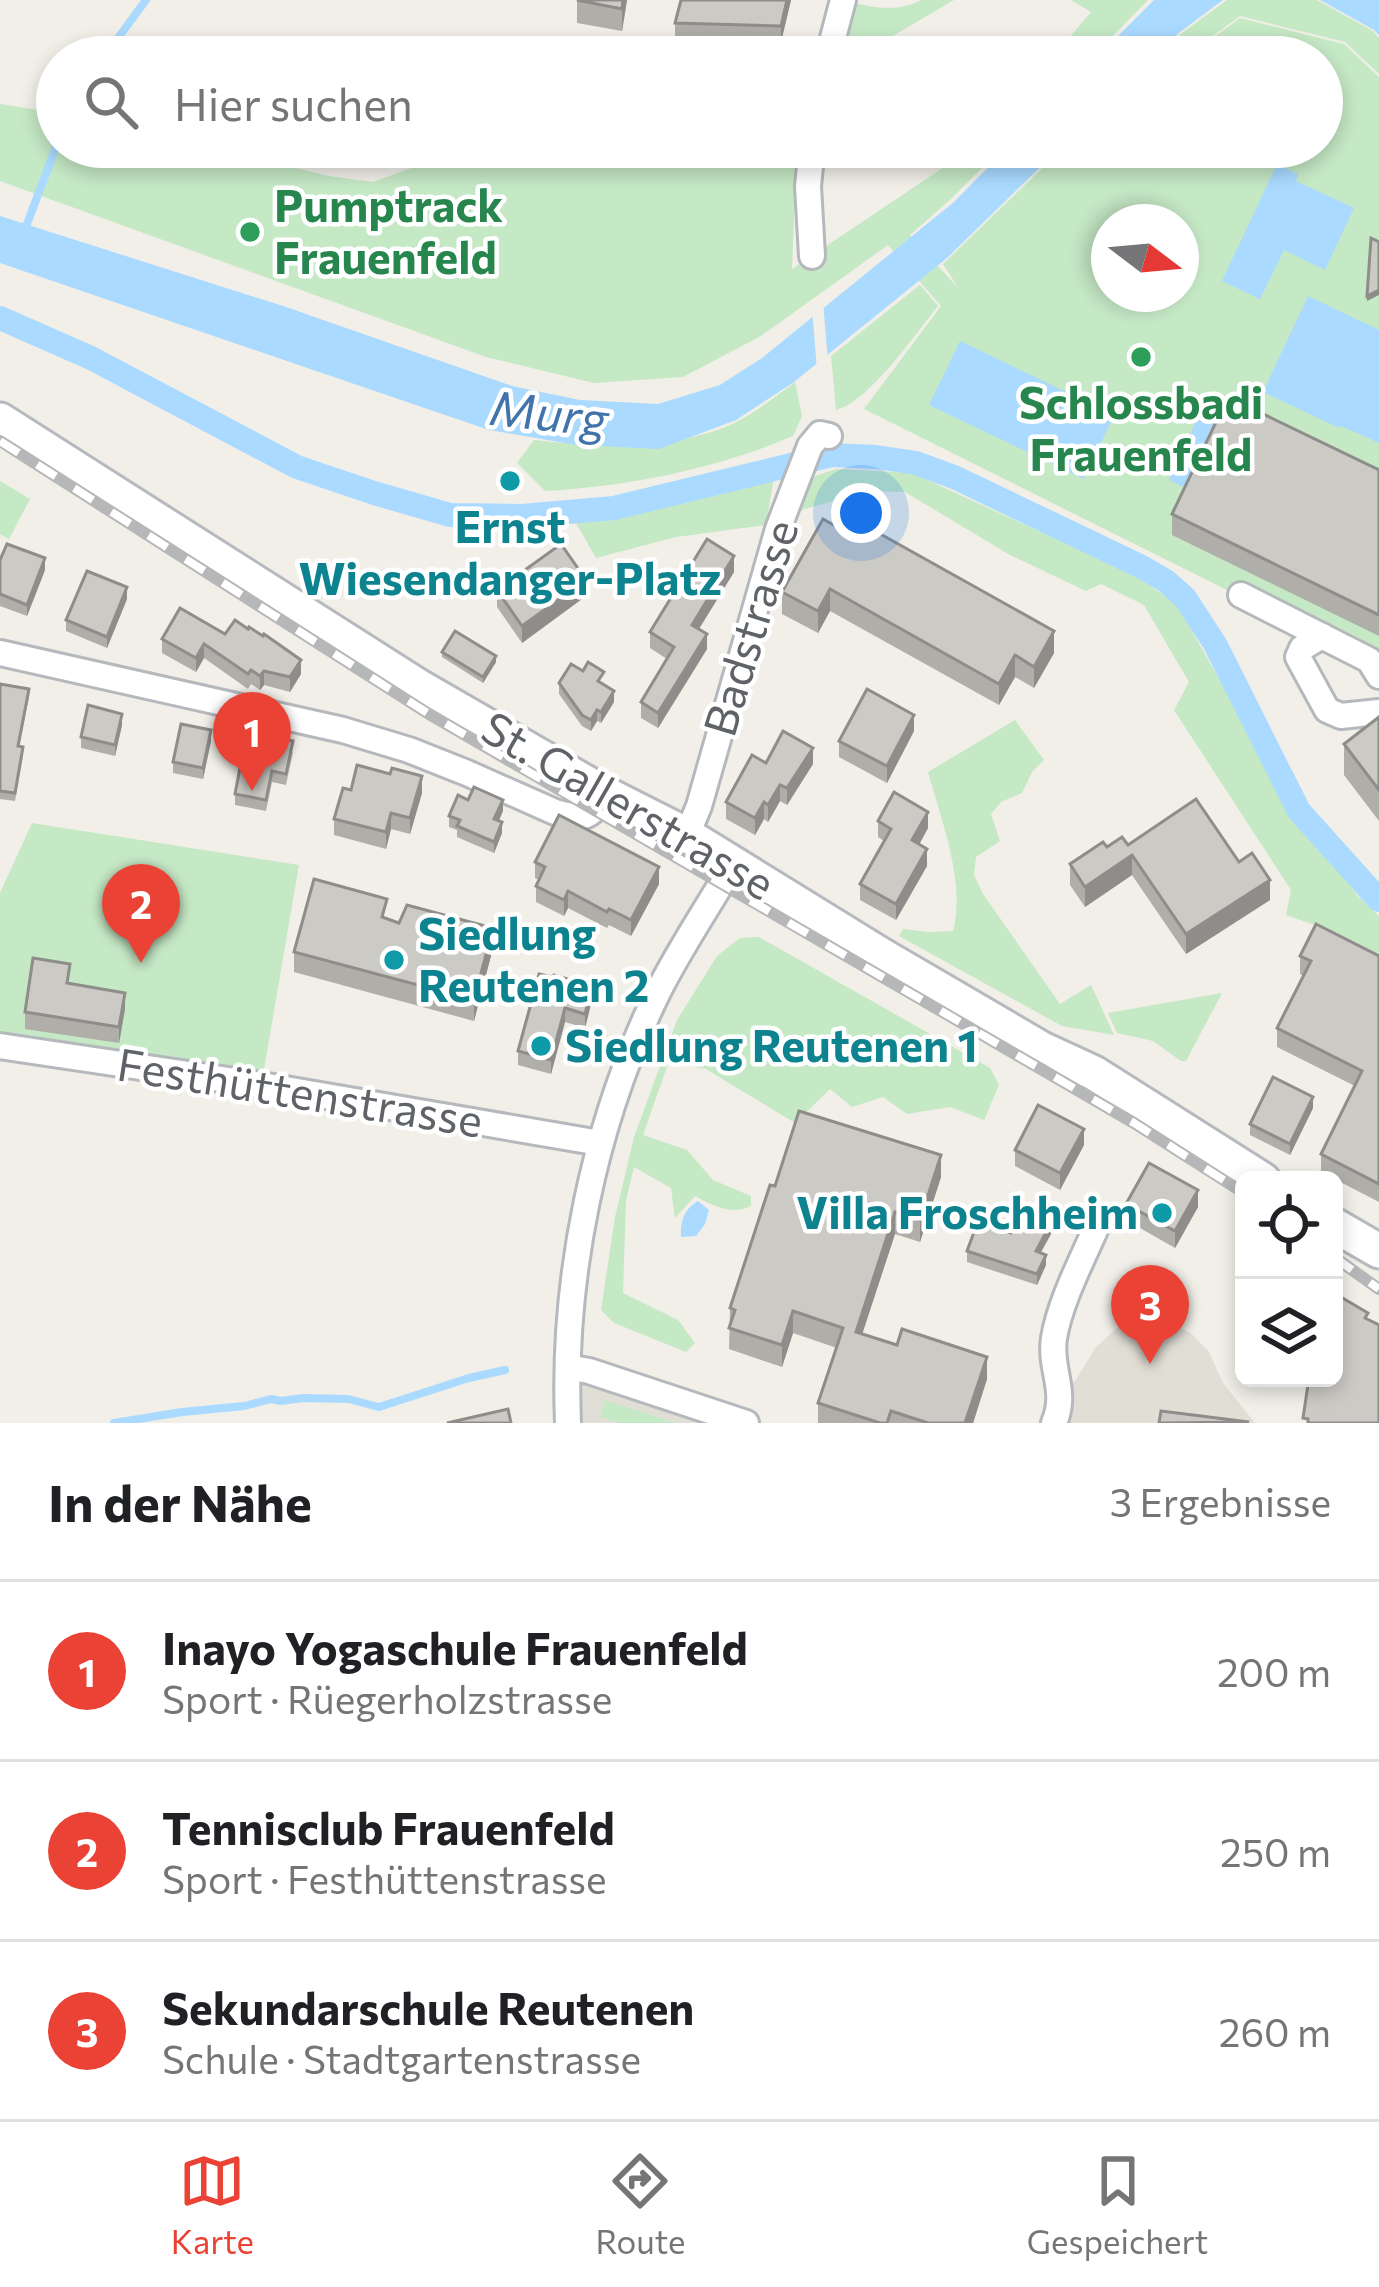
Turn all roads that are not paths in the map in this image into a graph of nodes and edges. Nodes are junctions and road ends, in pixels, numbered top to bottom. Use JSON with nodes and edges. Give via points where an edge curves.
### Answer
{"nodes":[{"id":1,"x":843,"y":0,"type":"edge"},
{"id":2,"x":834,"y":36,"type":"edge"},
{"id":3,"x":810,"y":168,"type":"edge"},
{"id":4,"x":812,"y":256,"type":"dead end"},
{"id":5,"x":0,"y":420,"type":"edge"},
{"id":6,"x":830,"y":436,"type":"dead end"},
{"id":7,"x":1241,"y":595,"type":"dead end"},
{"id":8,"x":1322,"y":637,"type":"junction"},
{"id":9,"x":0,"y":653,"type":"edge"},
{"id":10,"x":1379,"y":676,"type":"edge"},
{"id":11,"x":1379,"y":712,"type":"edge"},
{"id":12,"x":604,"y":793,"type":"junction"},
{"id":13,"x":687,"y":836,"type":"junction"},
{"id":14,"x":733,"y":864,"type":"junction"},
{"id":15,"x":0,"y":1046,"type":"edge"},
{"id":16,"x":600,"y":1143,"type":"junction"},
{"id":17,"x":1249,"y":1171,"type":"edge"},
{"id":18,"x":1099,"y":1221,"type":"dead end"},
{"id":19,"x":1343,"y":1230,"type":"edge"},
{"id":20,"x":1379,"y":1251,"type":"edge"},
{"id":21,"x":568,"y":1367,"type":"junction"},
{"id":22,"x":568,"y":1423,"type":"edge"},
{"id":23,"x":746,"y":1423,"type":"edge"},
{"id":24,"x":1054,"y":1423,"type":"edge"}],
"edges":[{"from":1,"to":2,"type":"street"},
{"from":3,"to":4,"type":"street"},
{"from":5,"to":12,"type":"main road","name":"St. Gallerstrasse","via":[[418,686]]},
{"from":6,"to":13,"type":"street","name":"Badstrasse","via":[[820,434],[803,461]]},
{"from":7,"to":8,"type":"street"},
{"from":8,"to":10,"type":"street","via":[[1369,660]]},
{"from":8,"to":11,"type":"street","via":[[1298,657],[1327,710]]},
{"from":9,"to":12,"type":"street","via":[[344,730],[575,818],[596,810]]},
{"from":12,"to":13,"type":"main road","name":"St. Gallerstrasse"},
{"from":13,"to":14,"type":"main road","name":"St. Gallerstrasse"},
{"from":14,"to":16,"type":"street","via":[[660,989]]},
{"from":14,"to":17,"type":"main road","name":"St. Gallerstrasse"},
{"from":15,"to":16,"type":"street","name":"Festhüttenstrasse"},
{"from":16,"to":21,"type":"street"},
{"from":18,"to":24,"type":"street","via":[[1056,1326],[1061,1394]]},
{"from":19,"to":20,"type":"main road"},
{"from":21,"to":22,"type":"street"},
{"from":21,"to":23,"type":"street"}]}
